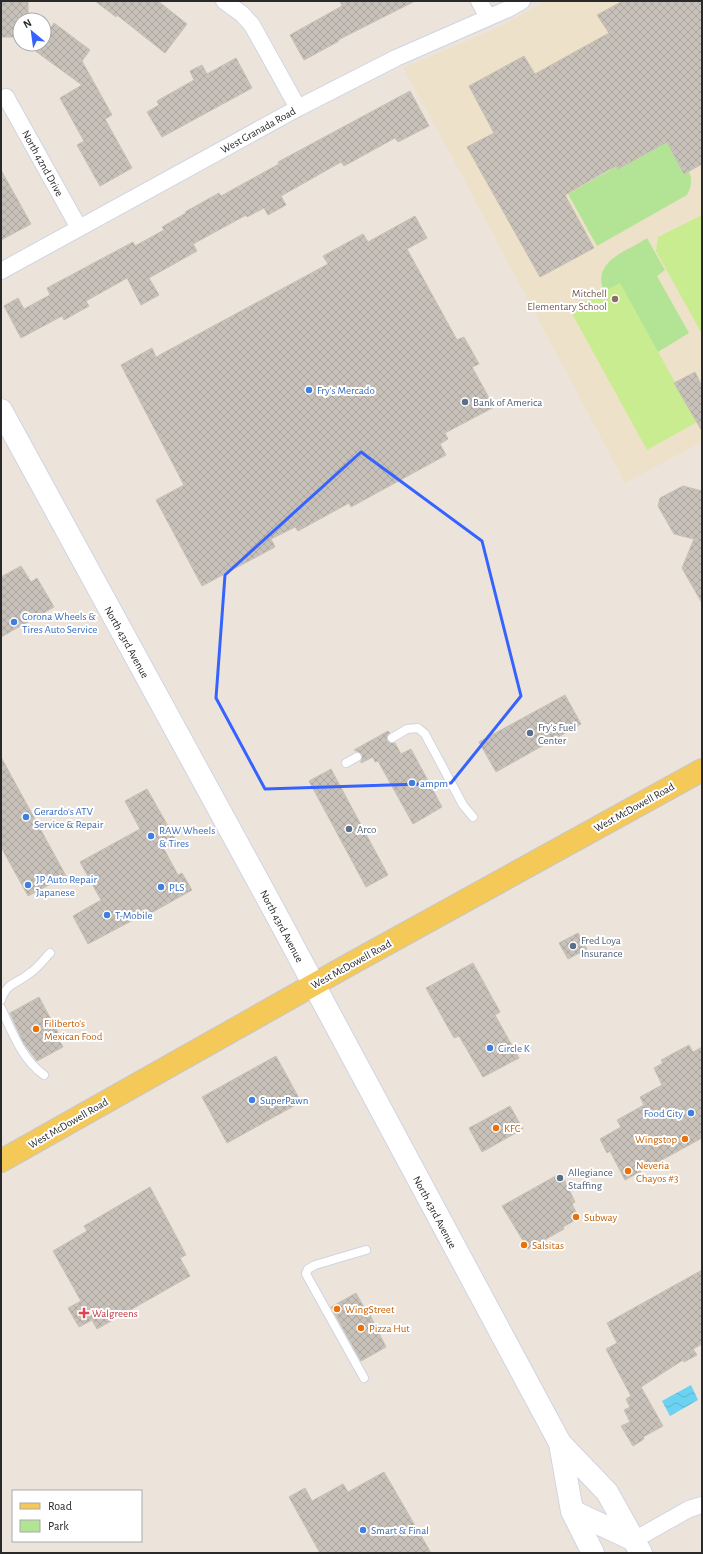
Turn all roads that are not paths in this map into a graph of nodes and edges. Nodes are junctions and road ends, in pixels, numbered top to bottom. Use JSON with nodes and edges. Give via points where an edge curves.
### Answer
{"nodes":[{"id":1,"x":224,"y":1,"type":"edge"},
{"id":2,"x":479,"y":1,"type":"edge"},
{"id":3,"x":522,"y":1,"type":"edge"},
{"id":4,"x":488,"y":17,"type":"junction"},
{"id":5,"x":6,"y":97,"type":"dead end"},
{"id":6,"x":298,"y":108,"type":"junction"},
{"id":7,"x":79,"y":228,"type":"junction"},
{"id":8,"x":1,"y":271,"type":"edge"},
{"id":9,"x":1,"y":410,"type":"edge"},
{"id":10,"x":392,"y":738,"type":"dead end"},
{"id":11,"x":357,"y":757,"type":"dead end"},
{"id":12,"x":346,"y":763,"type":"dead end"},
{"id":13,"x":702,"y":770,"type":"edge"},
{"id":14,"x":473,"y":817,"type":"dead end"},
{"id":15,"x":50,"y":952,"type":"dead end"},
{"id":16,"x":314,"y":985,"type":"junction"},
{"id":17,"x":1,"y":1000,"type":"edge"},
{"id":18,"x":1,"y":1008,"type":"edge"},
{"id":19,"x":44,"y":1075,"type":"dead end"},
{"id":20,"x":1,"y":1161,"type":"edge"},
{"id":21,"x":366,"y":1250,"type":"dead end"},
{"id":22,"x":364,"y":1378,"type":"dead end"},
{"id":23,"x":560,"y":1443,"type":"junction"},
{"id":24,"x":607,"y":1492,"type":"junction"},
{"id":25,"x":702,"y":1505,"type":"edge"},
{"id":26,"x":572,"y":1511,"type":"junction"},
{"id":27,"x":637,"y":1546,"type":"edge"},
{"id":28,"x":593,"y":1553,"type":"edge"}],
"edges":[{"from":1,"to":6,"type":"street","via":[[252,25]]},
{"from":2,"to":4,"type":"street"},
{"from":3,"to":4,"type":"street","name":"West Granada Road"},
{"from":4,"to":6,"type":"street","name":"West Granada Road","via":[[396,58]]},
{"from":5,"to":7,"type":"street","name":"North 42nd Drive"},
{"from":6,"to":7,"type":"street","name":"West Granada Road"},
{"from":7,"to":8,"type":"street","name":"West Granada Road"},
{"from":9,"to":16,"type":"main road","name":"North 43rd Avenue"},
{"from":10,"to":14,"type":"lane","via":[[407,729],[418,728],[424,734],[463,805]]},
{"from":11,"to":12,"type":"lane"},
{"from":13,"to":16,"type":"main road","name":"West McDowell Road"},
{"from":15,"to":17,"type":"lane","via":[[30,974],[13,983],[4,992]]},
{"from":16,"to":20,"type":"main road","name":"West McDowell Road"},
{"from":16,"to":23,"type":"main road","name":"North 43rd Avenue"},
{"from":18,"to":19,"type":"lane","via":[[26,1057],[34,1068]]},
{"from":21,"to":22,"type":"lane","via":[[315,1265],[308,1269],[306,1274]]},
{"from":23,"to":24,"type":"main road","name":"North 43rd Avenue"},
{"from":23,"to":26,"type":"main road","name":"North 43rd Avenue"},
{"from":24,"to":26,"type":"main road"},
{"from":24,"to":27,"type":"main road","name":"North 43rd Avenue"},
{"from":25,"to":27,"type":"street","via":[[689,1509]]},
{"from":26,"to":27,"type":"main road"},
{"from":26,"to":28,"type":"main road","name":"North 43rd Avenue"}]}
